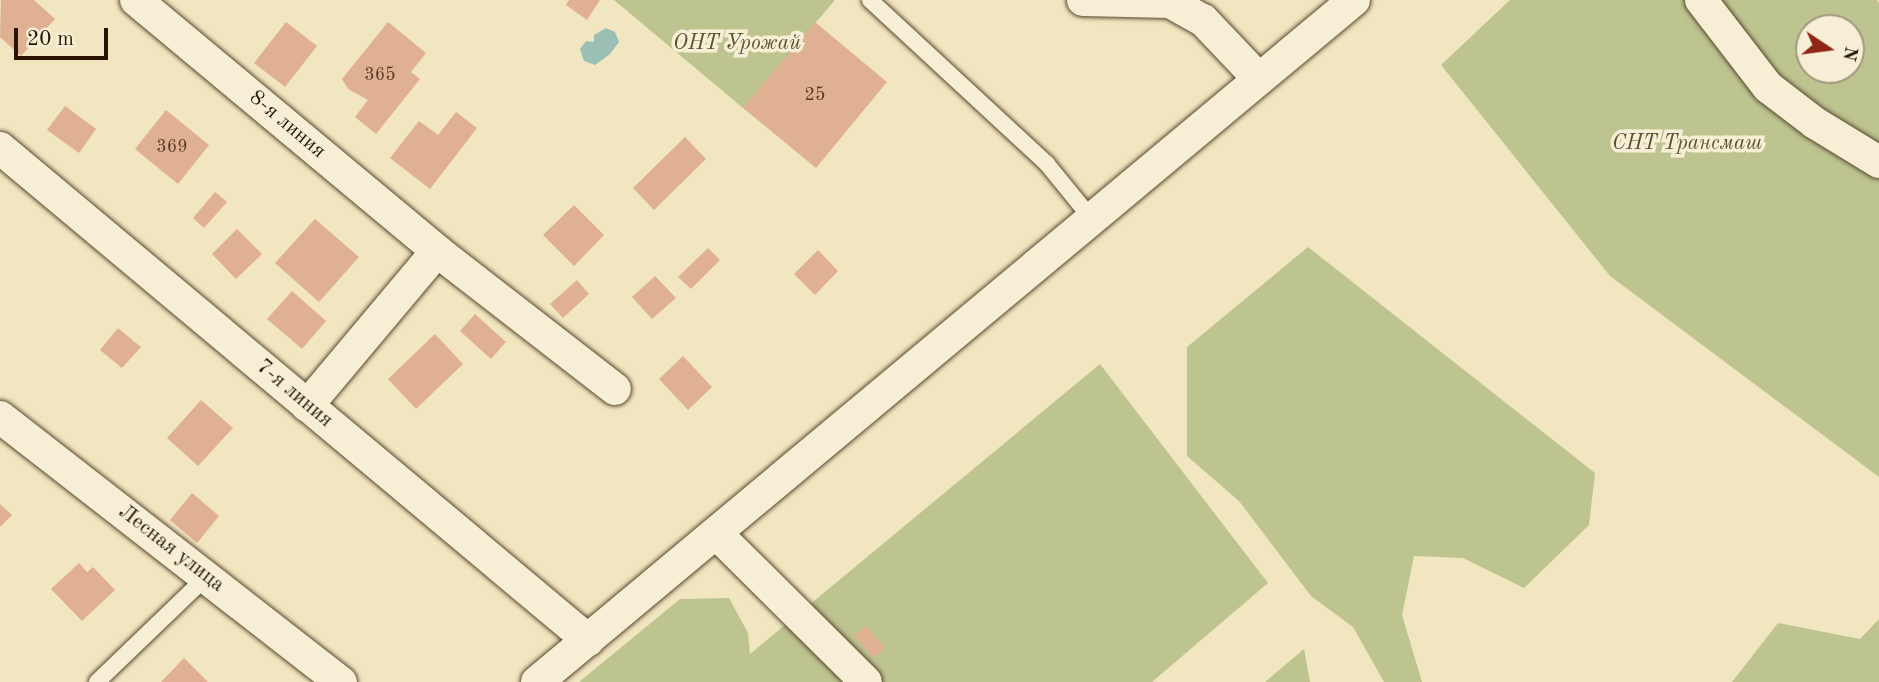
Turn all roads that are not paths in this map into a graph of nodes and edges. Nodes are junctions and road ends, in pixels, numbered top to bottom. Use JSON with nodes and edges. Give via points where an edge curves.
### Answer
{"nodes":[{"id":1,"x":136,"y":0,"type":"edge"},
{"id":2,"x":870,"y":0,"type":"edge"},
{"id":3,"x":1083,"y":0,"type":"edge"},
{"id":4,"x":1354,"y":0,"type":"edge"},
{"id":5,"x":1701,"y":0,"type":"edge"},
{"id":6,"x":1170,"y":1,"type":"edge"},
{"id":7,"x":1259,"y":79,"type":"junction"},
{"id":8,"x":0,"y":148,"type":"edge"},
{"id":9,"x":1879,"y":162,"type":"edge"},
{"id":10,"x":1090,"y":218,"type":"junction"},
{"id":11,"x":437,"y":251,"type":"junction"},
{"id":12,"x":615,"y":389,"type":"dead end"},
{"id":13,"x":307,"y":405,"type":"junction"},
{"id":14,"x":0,"y":417,"type":"edge"},
{"id":15,"x":716,"y":533,"type":"junction"},
{"id":16,"x":207,"y":576,"type":"junction"},
{"id":17,"x":588,"y":640,"type":"junction"},
{"id":18,"x":97,"y":682,"type":"edge"},
{"id":19,"x":341,"y":682,"type":"edge"},
{"id":20,"x":537,"y":682,"type":"edge"},
{"id":21,"x":866,"y":682,"type":"edge"}],
"edges":[{"from":1,"to":11,"type":"street","name":"8-я линия"},
{"from":2,"to":10,"type":"lane","via":[[1047,164]]},
{"from":3,"to":6,"type":"street"},
{"from":4,"to":7,"type":"street"},
{"from":5,"to":9,"type":"street","via":[[1768,87],[1815,123]]},
{"from":6,"to":7,"type":"street","via":[[1202,20]]},
{"from":7,"to":10,"type":"street"},
{"from":8,"to":13,"type":"street","name":"7-я линия"},
{"from":10,"to":15,"type":"street"},
{"from":11,"to":12,"type":"street","name":"8-я линия"},
{"from":11,"to":13,"type":"street"},
{"from":13,"to":17,"type":"street","name":"7-я линия"},
{"from":14,"to":16,"type":"street","name":"Лесная улица"},
{"from":15,"to":17,"type":"street"},
{"from":15,"to":21,"type":"street"},
{"from":16,"to":18,"type":"lane"},
{"from":16,"to":19,"type":"street","name":"Лесная улица"},
{"from":17,"to":20,"type":"street"}]}
